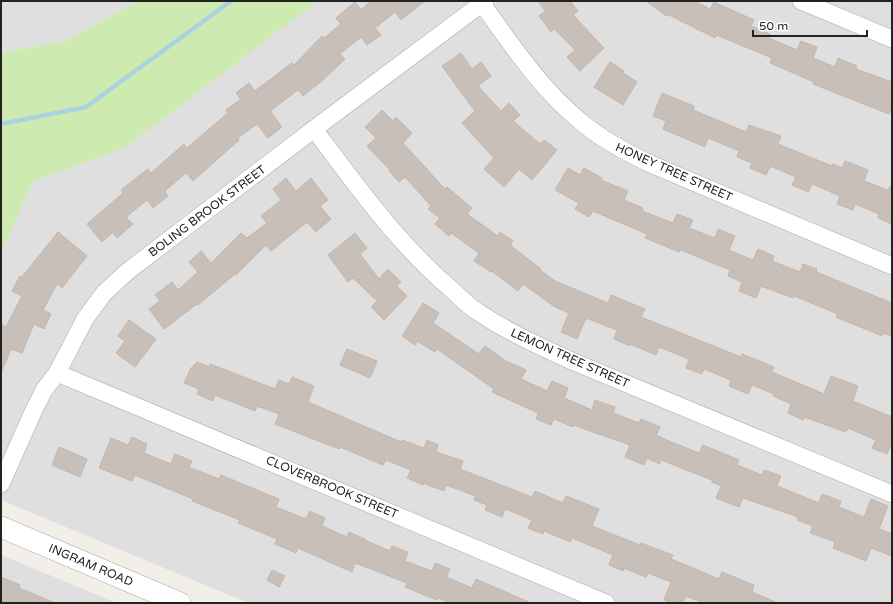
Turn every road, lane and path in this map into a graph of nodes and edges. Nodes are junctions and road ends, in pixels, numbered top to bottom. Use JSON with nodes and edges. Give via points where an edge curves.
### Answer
{"nodes":[{"id":1,"x":801,"y":1,"type":"edge"},
{"id":2,"x":484,"y":2,"type":"edge"},
{"id":3,"x":892,"y":39,"type":"edge"},
{"id":4,"x":314,"y":129,"type":"junction"},
{"id":5,"x":892,"y":266,"type":"edge"},
{"id":6,"x":57,"y":373,"type":"junction"},
{"id":7,"x":1,"y":484,"type":"edge"},
{"id":8,"x":892,"y":494,"type":"edge"},
{"id":9,"x":1,"y":527,"type":"edge"},
{"id":10,"x":180,"y":603,"type":"edge"},
{"id":11,"x":606,"y":603,"type":"edge"}],
"edges":[{"from":1,"to":3,"type":"street"},
{"from":2,"to":4,"type":"street","name":"BOLING BROOK STREET"},
{"from":2,"to":5,"type":"street","name":"HONEY TREE STREET","via":[[523,61],[551,93],[580,121],[616,147]]},
{"from":4,"to":6,"type":"street","name":"BOLING BROOK STREET","via":[[128,271],[104,293],[86,319]]},
{"from":4,"to":8,"type":"street","name":"LEMON TREE STREET","via":[[370,204],[402,241],[439,279],[478,312],[521,338],[567,359]]},
{"from":6,"to":7,"type":"street","name":"BOLING BROOK STREET","via":[[32,412]]},
{"from":6,"to":11,"type":"street","name":"CLOVERBROOK STREET"},
{"from":9,"to":10,"type":"street","name":"INGRAM ROAD"}]}
